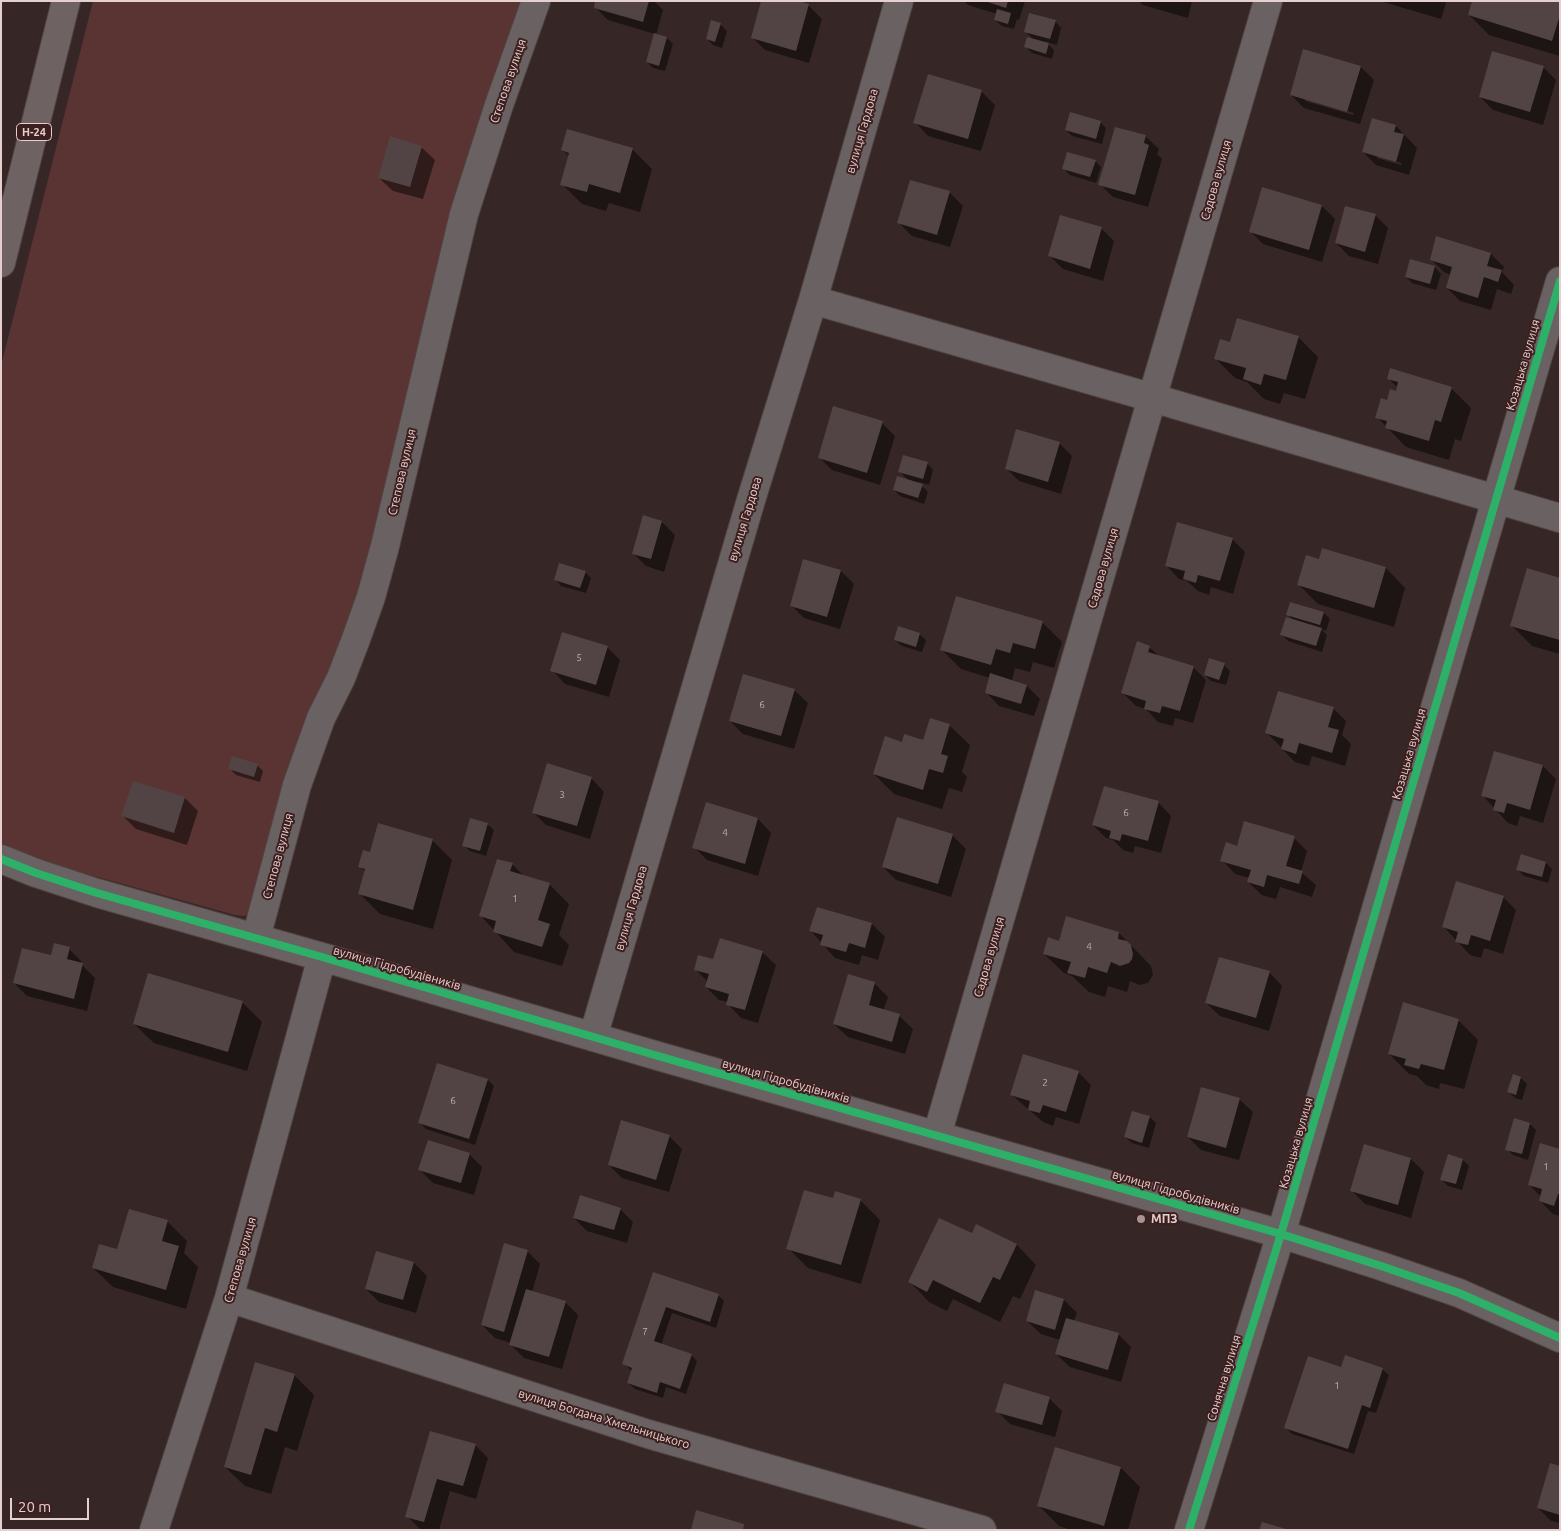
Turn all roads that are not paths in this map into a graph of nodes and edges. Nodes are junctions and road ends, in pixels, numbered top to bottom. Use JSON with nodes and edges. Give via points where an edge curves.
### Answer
{"nodes":[{"id":1,"x":66,"y":1,"type":"edge"},
{"id":2,"x":536,"y":1,"type":"edge"},
{"id":3,"x":899,"y":1,"type":"edge"},
{"id":4,"x":1268,"y":1,"type":"edge"},
{"id":5,"x":1,"y":263,"type":"edge"},
{"id":6,"x":1560,"y":281,"type":"edge"},
{"id":7,"x":813,"y":300,"type":"junction"},
{"id":8,"x":1153,"y":398,"type":"junction"},
{"id":9,"x":1495,"y":499,"type":"junction"},
{"id":10,"x":1560,"y":518,"type":"edge"},
{"id":11,"x":1,"y":859,"type":"edge"},
{"id":12,"x":256,"y":938,"type":"junction"},
{"id":13,"x":322,"y":957,"type":"junction"},
{"id":14,"x":593,"y":1037,"type":"junction"},
{"id":15,"x":937,"y":1135,"type":"junction"},
{"id":16,"x":1281,"y":1234,"type":"junction"},
{"id":17,"x":229,"y":1298,"type":"junction"},
{"id":18,"x":1560,"y":1338,"type":"edge"},
{"id":19,"x":154,"y":1530,"type":"edge"},
{"id":20,"x":982,"y":1530,"type":"edge"},
{"id":21,"x":1189,"y":1530,"type":"edge"}],
"edges":[{"from":1,"to":5,"type":"main road","number":"Н-24"},
{"from":2,"to":12,"type":"street","name":"Степова вулиця","via":[[464,214],[374,588],[341,678],[321,718],[301,772]]},
{"from":3,"to":7,"type":"street","name":"вулиця Гардова"},
{"from":4,"to":8,"type":"street","name":"Садова вулиця"},
{"from":6,"to":9,"type":"street","name":"Козацька вулиця"},
{"from":7,"to":8,"type":"street"},
{"from":7,"to":14,"type":"street","name":"вулиця Гардова","via":[[750,500]]},
{"from":8,"to":9,"type":"street"},
{"from":8,"to":15,"type":"street","name":"Садова вулиця"},
{"from":9,"to":10,"type":"street"},
{"from":9,"to":16,"type":"street","name":"Козацька вулиця"},
{"from":11,"to":12,"type":"street","name":"вулиця Гідробудівників","via":[[65,883]]},
{"from":12,"to":13,"type":"street","name":"вулиця Гідробудівників"},
{"from":13,"to":14,"type":"street","name":"вулиця Гідробудівників"},
{"from":13,"to":17,"type":"street","name":"Степова вулиця"},
{"from":14,"to":15,"type":"street","name":"вулиця Гідробудівників"},
{"from":15,"to":16,"type":"street","name":"вулиця Гідробудівників"},
{"from":16,"to":18,"type":"street","name":"вулиця Гідробудівників","via":[[1459,1293]]},
{"from":16,"to":21,"type":"street","name":"Сонячна вулиця"},
{"from":17,"to":19,"type":"street","name":"Степова вулиця"},
{"from":17,"to":20,"type":"street","name":"вулиця Богдана Хмельницького","via":[[648,1434]]}]}
